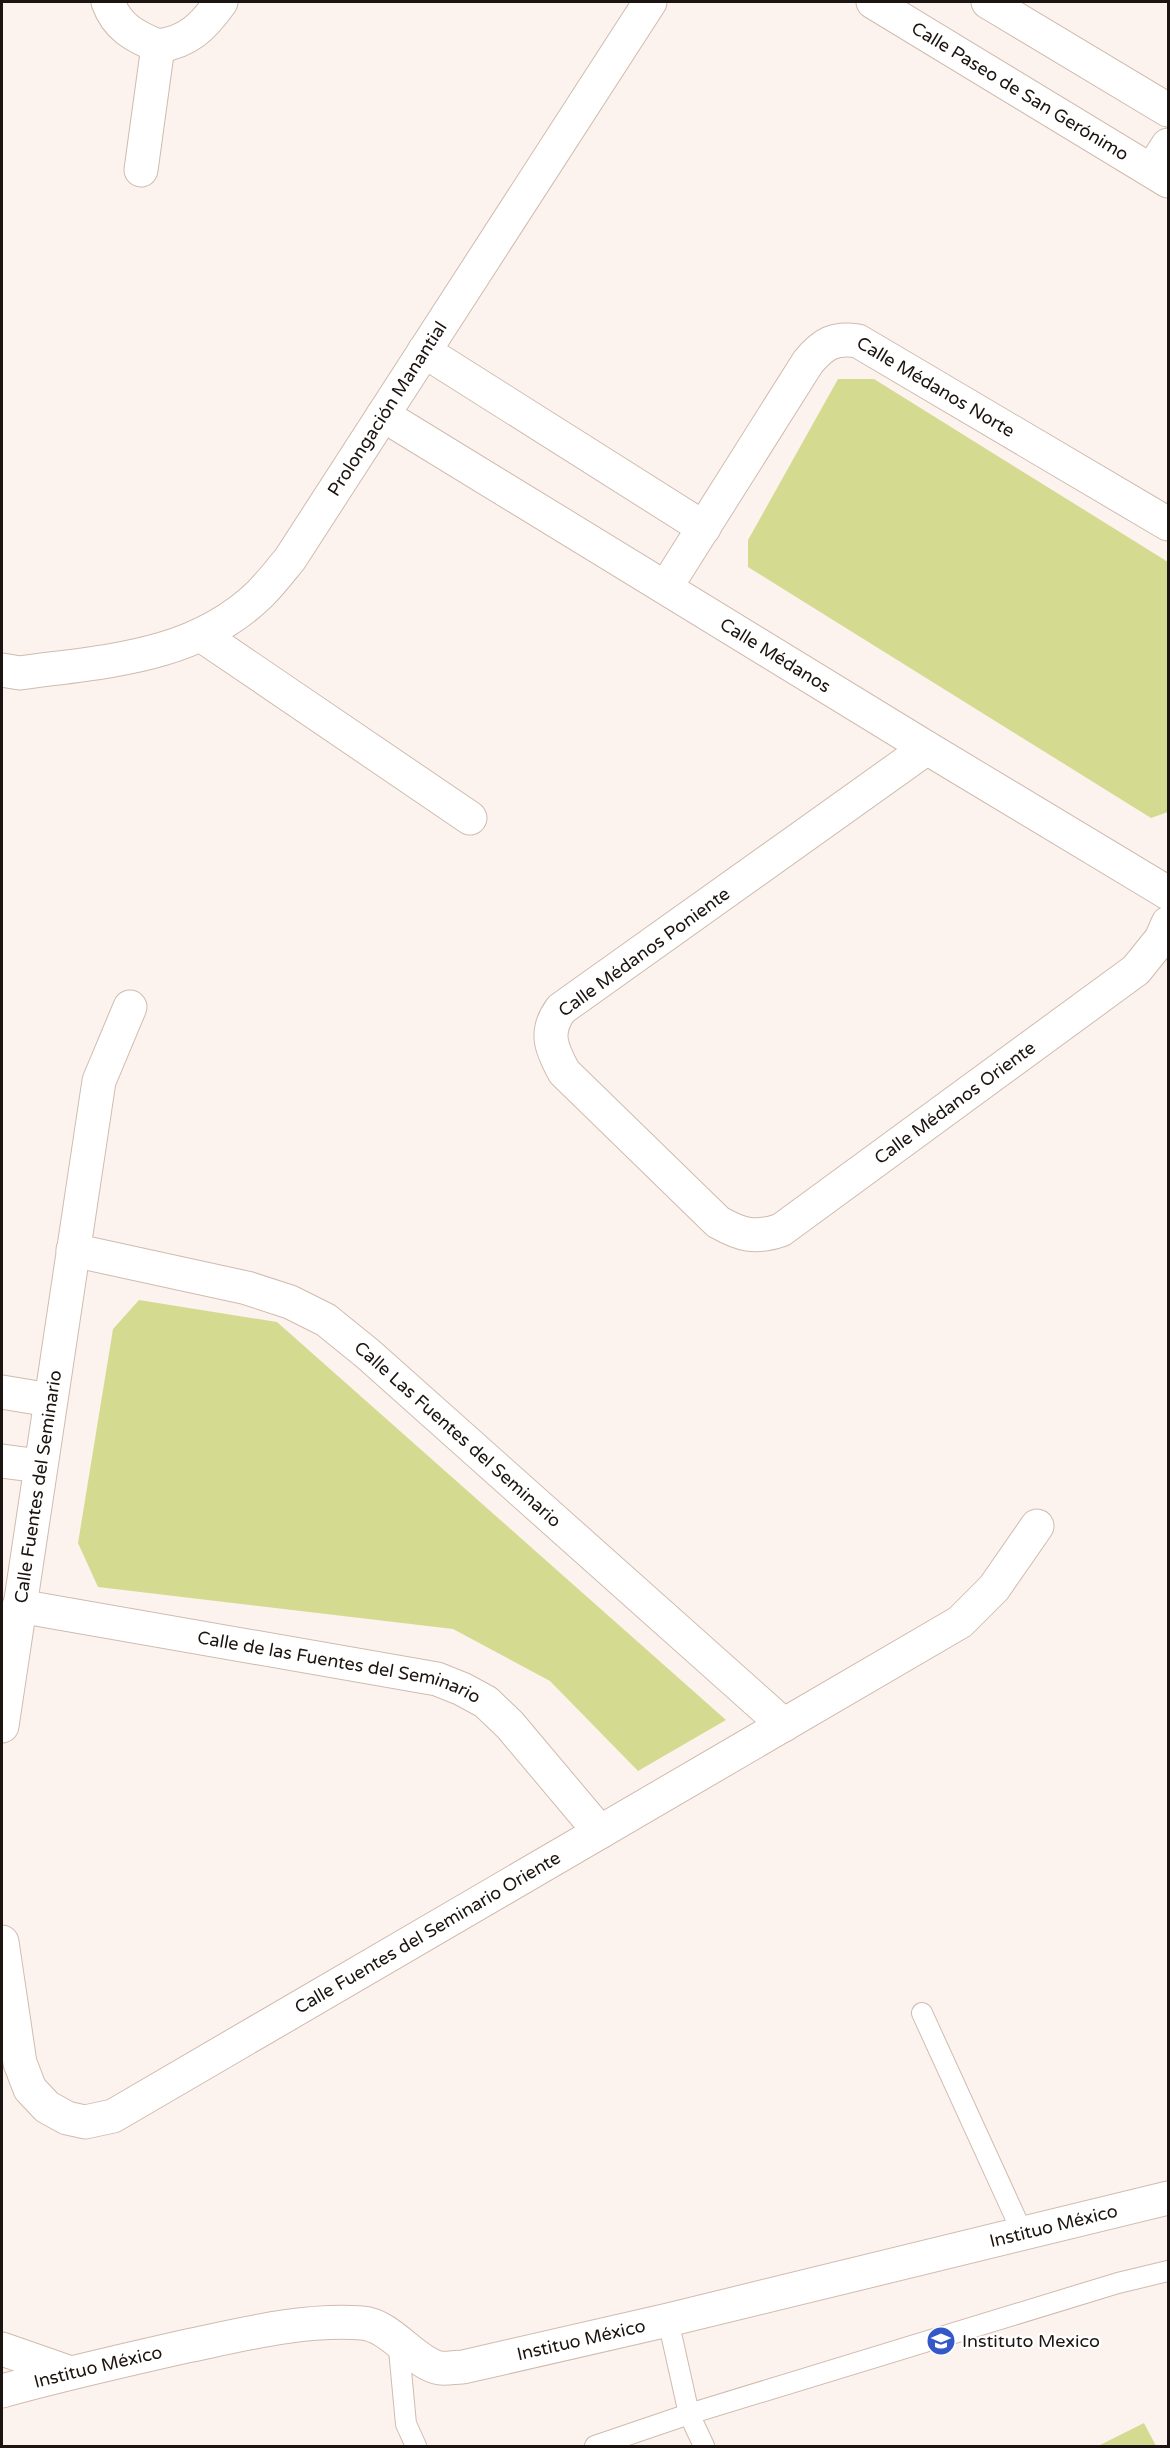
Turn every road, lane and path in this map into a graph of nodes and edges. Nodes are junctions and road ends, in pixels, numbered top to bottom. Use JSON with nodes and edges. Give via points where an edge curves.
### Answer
{"nodes":[{"id":1,"x":108,"y":2,"type":"edge"},
{"id":2,"x":220,"y":2,"type":"edge"},
{"id":3,"x":650,"y":2,"type":"edge"},
{"id":4,"x":873,"y":2,"type":"edge"},
{"id":5,"x":988,"y":2,"type":"edge"},
{"id":6,"x":158,"y":46,"type":"junction"},
{"id":7,"x":1168,"y":110,"type":"edge"},
{"id":8,"x":1163,"y":165,"type":"edge"},
{"id":9,"x":141,"y":170,"type":"dead end"},
{"id":10,"x":424,"y":351,"type":"junction"},
{"id":11,"x":383,"y":415,"type":"junction"},
{"id":12,"x":1168,"y":524,"type":"edge"},
{"id":13,"x":704,"y":528,"type":"junction"},
{"id":14,"x":666,"y":587,"type":"junction"},
{"id":15,"x":201,"y":635,"type":"junction"},
{"id":16,"x":8,"y":676,"type":"edge"},
{"id":17,"x":927,"y":748,"type":"junction"},
{"id":18,"x":470,"y":818,"type":"dead end"},
{"id":19,"x":1168,"y":893,"type":"edge"},
{"id":20,"x":1168,"y":923,"type":"edge"},
{"id":21,"x":130,"y":1007,"type":"dead end"},
{"id":22,"x":718,"y":1222,"type":"joint"},
{"id":23,"x":73,"y":1250,"type":"junction"},
{"id":24,"x":2,"y":1392,"type":"edge"},
{"id":25,"x":50,"y":1400,"type":"junction"},
{"id":26,"x":2,"y":1461,"type":"edge"},
{"id":27,"x":40,"y":1466,"type":"junction"},
{"id":28,"x":1037,"y":1526,"type":"dead end"},
{"id":29,"x":19,"y":1606,"type":"junction"},
{"id":30,"x":784,"y":1725,"type":"junction"},
{"id":31,"x":2,"y":1726,"type":"edge"},
{"id":32,"x":600,"y":1832,"type":"junction"},
{"id":33,"x":2,"y":1942,"type":"edge"},
{"id":34,"x":922,"y":2013,"type":"dead end"},
{"id":35,"x":1168,"y":2198,"type":"edge"},
{"id":36,"x":1023,"y":2234,"type":"junction"},
{"id":37,"x":1168,"y":2271,"type":"edge"},
{"id":38,"x":668,"y":2320,"type":"junction"},
{"id":39,"x":398,"y":2339,"type":"junction"},
{"id":40,"x":2,"y":2349,"type":"edge"},
{"id":41,"x":68,"y":2372,"type":"junction"},
{"id":42,"x":2,"y":2391,"type":"edge"},
{"id":43,"x":688,"y":2414,"type":"junction"},
{"id":44,"x":648,"y":2438,"type":"edge"},
{"id":45,"x":416,"y":2446,"type":"edge"},
{"id":46,"x":595,"y":2446,"type":"edge"},
{"id":47,"x":704,"y":2446,"type":"edge"}],
"edges":[{"from":1,"to":6,"type":"street","via":[[124,30]]},
{"from":2,"to":6,"type":"street","via":[[184,40]]},
{"from":3,"to":10,"type":"street","name":"Prolongación Manantial"},
{"from":4,"to":8,"type":"street","name":"Calle Paseo de San Gerónimo"},
{"from":5,"to":7,"type":"street"},
{"from":6,"to":9,"type":"street"},
{"from":10,"to":11,"type":"street","name":"Prolongación Manantial"},
{"from":10,"to":13,"type":"street"},
{"from":11,"to":14,"type":"street","name":"Calle Médanos"},
{"from":11,"to":15,"type":"street","name":"Prolongación Manantial","via":[[290,559],[261,593],[234,616]]},
{"from":12,"to":13,"type":"street","name":"Calle Médanos Norte","via":[[858,341],[844,339],[819,349],[808,362]]},
{"from":13,"to":14,"type":"street","name":"Calle Médanos Norte"},
{"from":14,"to":17,"type":"street","name":"Calle Médanos"},
{"from":15,"to":16,"type":"street","name":"Prolongación Manantial","via":[[141,657]]},
{"from":15,"to":18,"type":"street"},
{"from":17,"to":19,"type":"street","name":"Calle Médanos"},
{"from":17,"to":22,"type":"street","name":"Calle Médanos Poniente","via":[[561,1009],[553,1020],[551,1042],[564,1071]]},
{"from":20,"to":22,"type":"street","name":"Calle Médanos Oriente","via":[[1161,939],[1136,970],[781,1230],[763,1236],[748,1235]]},
{"from":21,"to":23,"type":"street","name":"Calle Fuentes del Seminario","via":[[99,1081]]},
{"from":23,"to":25,"type":"street","name":"Calle Fuentes del Seminario"},
{"from":23,"to":30,"type":"street","name":"Calle Las Fuentes del Seminario","via":[[247,1288],[290,1302],[326,1320]]},
{"from":24,"to":25,"type":"street"},
{"from":25,"to":27,"type":"street","name":"Calle Fuentes del Seminario"},
{"from":26,"to":27,"type":"street"},
{"from":27,"to":29,"type":"street","name":"Calle Fuentes del Seminario"},
{"from":28,"to":30,"type":"street","name":"Calle Fuentes del Seminario Oriente","via":[[994,1588],[960,1622]]},
{"from":29,"to":31,"type":"street","name":"Calle Fuentes del Seminario"},
{"from":29,"to":32,"type":"street","name":"Calle de las Fuentes del Seminario","via":[[437,1679],[486,1702]]},
{"from":30,"to":32,"type":"street","name":"Calle Fuentes del Seminario Oriente"},
{"from":32,"to":33,"type":"street","name":"Calle Fuentes del Seminario Oriente","via":[[112,2116],[85,2122],[46,2107],[30,2089],[20,2062]]},
{"from":34,"to":36,"type":"lane"},
{"from":35,"to":36,"type":"street","name":"Instituo México"},
{"from":36,"to":38,"type":"street","name":"Instituo México"},
{"from":37,"to":43,"type":"lane"},
{"from":38,"to":39,"type":"street","name":"Instituo México","via":[[463,2367],[439,2368]]},
{"from":38,"to":43,"type":"lane"},
{"from":39,"to":41,"type":"street","name":"Instituo México","via":[[365,2323],[310,2323]]},
{"from":39,"to":45,"type":"lane","via":[[406,2424]]},
{"from":40,"to":41,"type":"street"},
{"from":41,"to":42,"type":"street","name":"Instituo México"},
{"from":43,"to":44,"type":"lane"},
{"from":43,"to":47,"type":"lane"},
{"from":44,"to":46,"type":"lane"}]}
